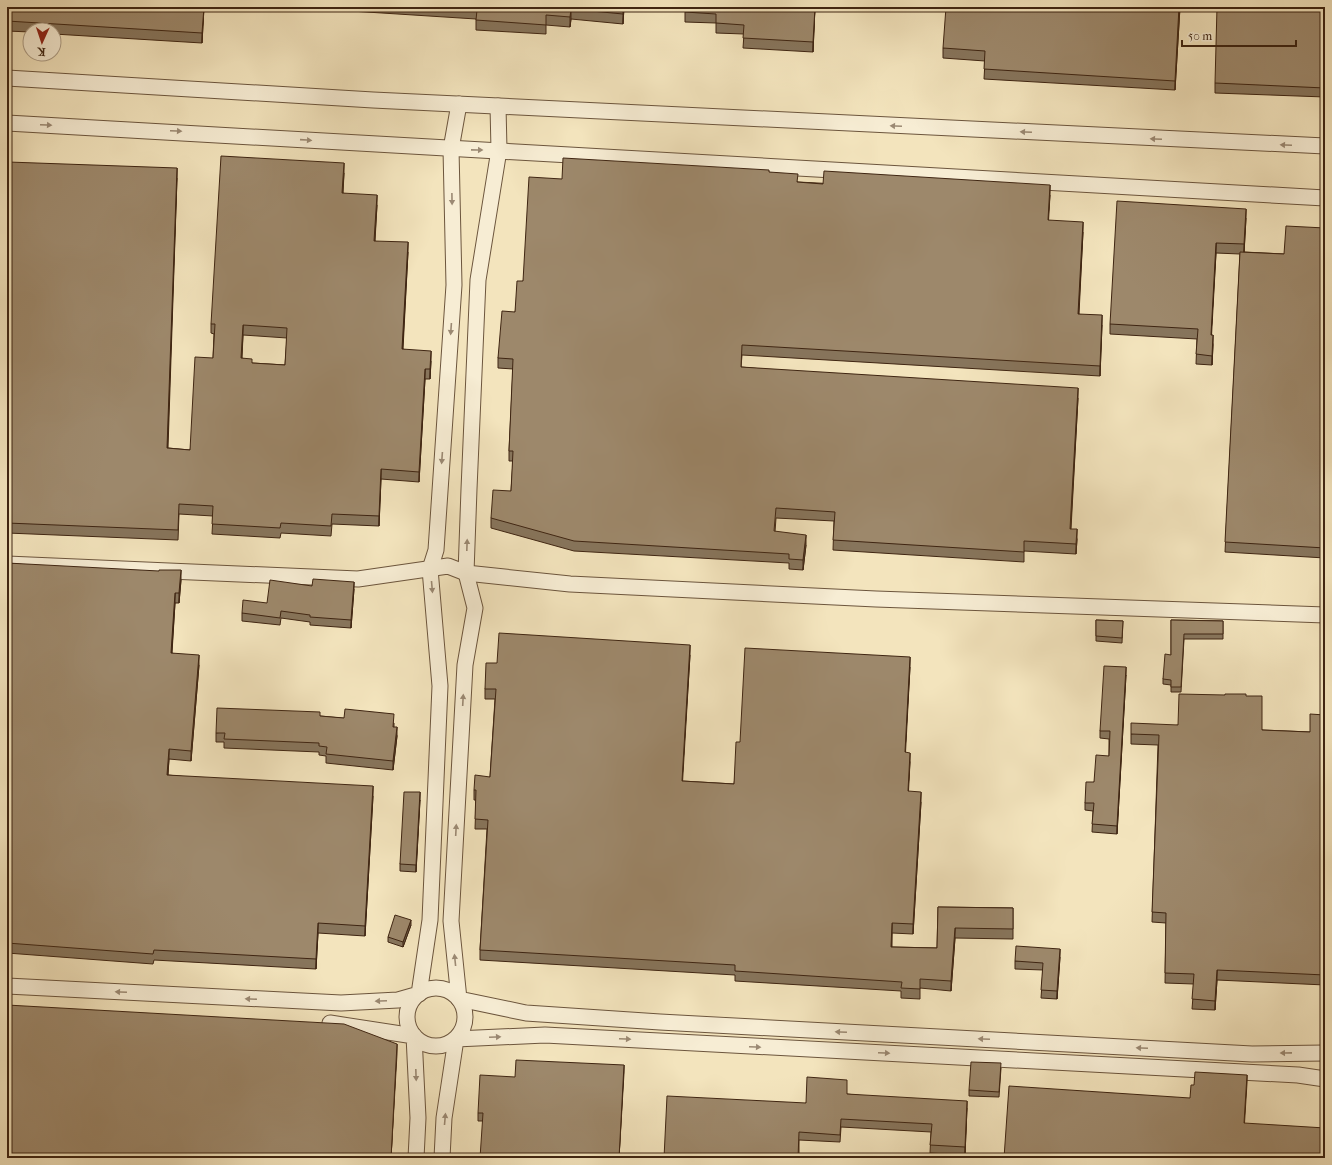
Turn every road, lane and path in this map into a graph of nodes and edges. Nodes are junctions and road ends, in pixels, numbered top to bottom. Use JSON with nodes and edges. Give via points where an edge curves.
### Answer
{"nodes":[{"id":1,"x":7,"y":78,"type":"edge"},
{"id":2,"x":459,"y":104,"type":"junction"},
{"id":3,"x":498,"y":106,"type":"junction"},
{"id":4,"x":7,"y":123,"type":"edge"},
{"id":5,"x":1325,"y":146,"type":"edge"},
{"id":6,"x":451,"y":149,"type":"junction"},
{"id":7,"x":499,"y":150,"type":"junction"},
{"id":8,"x":1325,"y":198,"type":"edge"},
{"id":9,"x":7,"y":564,"type":"edge"},
{"id":10,"x":430,"y":569,"type":"junction"},
{"id":11,"x":466,"y":573,"type":"junction"},
{"id":12,"x":1325,"y":615,"type":"edge"},
{"id":13,"x":7,"y":986,"type":"edge"},
{"id":14,"x":419,"y":994,"type":"junction"},
{"id":15,"x":459,"y":999,"type":"junction"},
{"id":16,"x":317,"y":1023,"type":"edge"},
{"id":17,"x":790,"y":1029,"type":"junction"},
{"id":18,"x":414,"y":1036,"type":"junction"},
{"id":19,"x":456,"y":1039,"type":"junction"},
{"id":20,"x":1004,"y":1040,"type":"junction"},
{"id":21,"x":789,"y":1048,"type":"junction"},
{"id":22,"x":1167,"y":1049,"type":"junction"},
{"id":23,"x":1325,"y":1053,"type":"edge"},
{"id":24,"x":1002,"y":1060,"type":"junction"},
{"id":25,"x":1166,"y":1069,"type":"junction"},
{"id":26,"x":1325,"y":1079,"type":"edge"},
{"id":27,"x":416,"y":1158,"type":"edge"},
{"id":28,"x":442,"y":1158,"type":"edge"}],
"edges":[{"from":1,"to":2,"type":"street"},
{"from":2,"to":3,"type":"street"},
{"from":2,"to":6,"type":"street"},
{"from":5,"to":3,"type":"street","one_way":true},
{"from":3,"to":7,"type":"street"},
{"from":4,"to":6,"type":"street","one_way":true},
{"from":6,"to":7,"type":"street","one_way":true},
{"from":6,"to":10,"type":"street","one_way":true,"via":[[454,285],[436,550]]},
{"from":7,"to":8,"type":"street"},
{"from":11,"to":7,"type":"street","one_way":true,"via":[[478,280]]},
{"from":9,"to":10,"type":"street","via":[[358,579]]},
{"from":10,"to":11,"type":"street","via":[[448,566]]},
{"from":10,"to":14,"type":"street","one_way":true,"via":[[440,686],[430,920]]},
{"from":11,"to":12,"type":"street","via":[[570,584],[813,596]]},
{"from":15,"to":11,"type":"street","one_way":true,"via":[[451,921],[464,664],[475,608]]},
{"from":14,"to":13,"type":"street","one_way":true,"via":[[398,1000],[341,1003]]},
{"from":14,"to":15,"type":"street","via":[[435,988],[443,989],[452,992]]},
{"from":14,"to":18,"type":"street","via":[[412,1000],[407,1019]]},
{"from":15,"to":17,"type":"street","via":[[526,1013]]},
{"from":15,"to":19,"type":"street","via":[[466,1015],[465,1025]]},
{"from":16,"to":18,"type":"street"},
{"from":20,"to":17,"type":"street","one_way":true},
{"from":17,"to":21,"type":"street"},
{"from":18,"to":19,"type":"street","via":[[427,1045],[437,1046]]},
{"from":18,"to":27,"type":"street","one_way":true,"via":[[418,1118]]},
{"from":19,"to":21,"type":"street","one_way":true,"via":[[545,1035]]},
{"from":28,"to":19,"type":"street","one_way":true,"via":[[444,1118]]},
{"from":22,"to":20,"type":"street","one_way":true},
{"from":20,"to":24,"type":"street"},
{"from":21,"to":24,"type":"street","one_way":true},
{"from":23,"to":22,"type":"street","one_way":true,"via":[[1252,1054]]},
{"from":22,"to":25,"type":"street"},
{"from":24,"to":25,"type":"street"},
{"from":25,"to":26,"type":"street","via":[[1298,1074]]}]}
